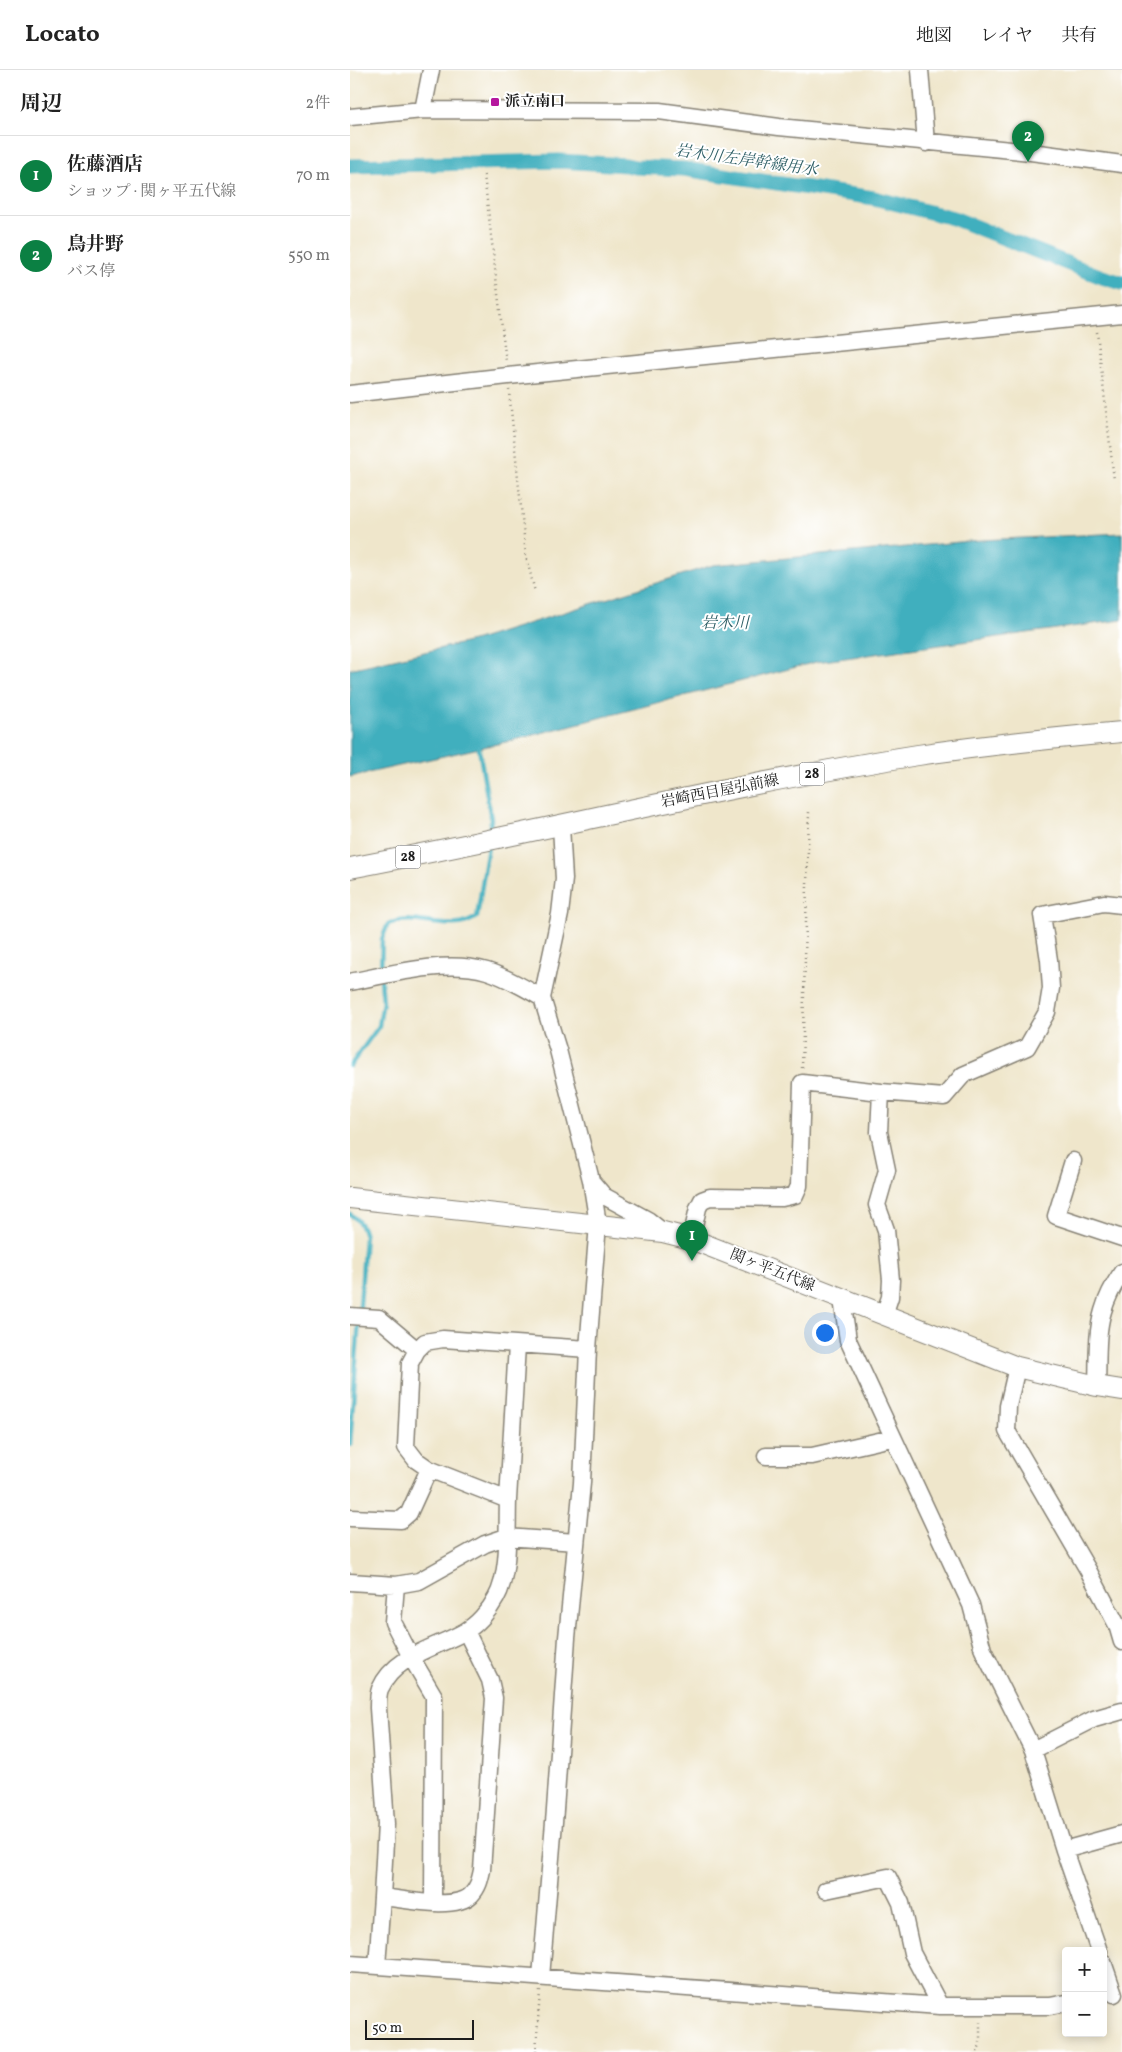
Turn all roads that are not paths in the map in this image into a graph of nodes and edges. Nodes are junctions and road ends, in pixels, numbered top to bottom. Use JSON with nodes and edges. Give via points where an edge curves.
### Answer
{"nodes":[{"id":1,"x":431,"y":70,"type":"edge"},
{"id":2,"x":920,"y":70,"type":"edge"},
{"id":3,"x":423,"y":110,"type":"junction"},
{"id":4,"x":350,"y":116,"type":"edge"},
{"id":5,"x":926,"y":143,"type":"junction"},
{"id":6,"x":1122,"y":164,"type":"edge"},
{"id":7,"x":1122,"y":314,"type":"edge"},
{"id":8,"x":350,"y":394,"type":"edge"},
{"id":9,"x":1122,"y":732,"type":"edge"},
{"id":10,"x":561,"y":826,"type":"junction"},
{"id":11,"x":350,"y":868,"type":"edge"},
{"id":12,"x":1122,"y":905,"type":"edge"},
{"id":13,"x":350,"y":982,"type":"edge"},
{"id":14,"x":542,"y":998,"type":"junction"},
{"id":15,"x":881,"y":1092,"type":"junction"},
{"id":16,"x":1072,"y":1161,"type":"dead end"},
{"id":17,"x":591,"y":1180,"type":"junction"},
{"id":18,"x":350,"y":1198,"type":"edge"},
{"id":19,"x":598,"y":1224,"type":"junction"},
{"id":20,"x":663,"y":1232,"type":"junction"},
{"id":21,"x":1122,"y":1238,"type":"edge"},
{"id":22,"x":691,"y":1239,"type":"junction"},
{"id":23,"x":1122,"y":1272,"type":"edge"},
{"id":24,"x":842,"y":1299,"type":"junction"},
{"id":25,"x":884,"y":1315,"type":"junction"},
{"id":26,"x":356,"y":1316,"type":"edge"},
{"id":27,"x":517,"y":1345,"type":"junction"},
{"id":28,"x":588,"y":1349,"type":"junction"},
{"id":29,"x":417,"y":1350,"type":"junction"},
{"id":30,"x":1017,"y":1367,"type":"junction"},
{"id":31,"x":1097,"y":1386,"type":"junction"},
{"id":32,"x":1122,"y":1390,"type":"edge"},
{"id":33,"x":892,"y":1438,"type":"junction"},
{"id":34,"x":766,"y":1456,"type":"dead end"},
{"id":35,"x":429,"y":1469,"type":"junction"},
{"id":36,"x":508,"y":1500,"type":"junction"},
{"id":37,"x":350,"y":1518,"type":"edge"},
{"id":38,"x":506,"y":1537,"type":"junction"},
{"id":39,"x":576,"y":1542,"type":"junction"},
{"id":40,"x":350,"y":1582,"type":"edge"},
{"id":41,"x":396,"y":1585,"type":"junction"},
{"id":42,"x":466,"y":1631,"type":"junction"},
{"id":43,"x":1122,"y":1642,"type":"edge"},
{"id":44,"x":411,"y":1657,"type":"junction"},
{"id":45,"x":1122,"y":1711,"type":"edge"},
{"id":46,"x":1033,"y":1750,"type":"junction"},
{"id":47,"x":1122,"y":1834,"type":"edge"},
{"id":48,"x":1064,"y":1850,"type":"junction"},
{"id":49,"x":826,"y":1890,"type":"dead end"},
{"id":50,"x":382,"y":1897,"type":"junction"},
{"id":51,"x":433,"y":1902,"type":"junction"},
{"id":52,"x":1098,"y":1947,"type":"edge"},
{"id":53,"x":350,"y":1964,"type":"edge"},
{"id":54,"x":376,"y":1966,"type":"junction"},
{"id":55,"x":1107,"y":1975,"type":"edge"},
{"id":56,"x":541,"y":1977,"type":"junction"},
{"id":57,"x":1113,"y":1994,"type":"edge"},
{"id":58,"x":1062,"y":2004,"type":"edge"},
{"id":59,"x":940,"y":2006,"type":"junction"}],
"edges":[{"from":1,"to":3,"type":"street"},
{"from":2,"to":5,"type":"street"},
{"from":3,"to":4,"type":"street"},
{"from":3,"to":5,"type":"street","via":[[659,110]]},
{"from":5,"to":6,"type":"street"},
{"from":7,"to":8,"type":"street"},
{"from":9,"to":10,"type":"main road","name":"岩崎西目屋弘前線","number":"28","via":[[995,744],[917,756],[701,795]]},
{"from":10,"to":11,"type":"main road","name":"岩崎西目屋弘前線","number":"28"},
{"from":10,"to":14,"type":"street","via":[[564,879]]},
{"from":12,"to":15,"type":"street","via":[[1104,903],[1042,915],[1051,988],[1047,1012],[1027,1047],[962,1075],[944,1097]]},
{"from":13,"to":14,"type":"street","via":[[428,968],[458,967],[486,971],[519,984]]},
{"from":14,"to":17,"type":"street"},
{"from":15,"to":22,"type":"street","via":[[802,1082],[799,1186],[796,1195],[782,1198],[710,1197],[702,1200]]},
{"from":15,"to":25,"type":"street","via":[[878,1132],[887,1170],[877,1205],[886,1230],[891,1280]]},
{"from":16,"to":21,"type":"street","via":[[1056,1216]]},
{"from":17,"to":19,"type":"street"},
{"from":17,"to":20,"type":"street","via":[[604,1196]]},
{"from":18,"to":19,"type":"main road","name":"関ヶ平五代線"},
{"from":19,"to":20,"type":"main road","name":"関ヶ平五代線"},
{"from":19,"to":28,"type":"street"},
{"from":20,"to":22,"type":"main road","name":"関ヶ平五代線"},
{"from":22,"to":24,"type":"main road","name":"関ヶ平五代線"},
{"from":23,"to":31,"type":"street","via":[[1102,1312]]},
{"from":24,"to":25,"type":"main road","name":"関ヶ平五代線"},
{"from":24,"to":33,"type":"street","via":[[848,1340]]},
{"from":25,"to":30,"type":"main road","name":"関ヶ平五代線"},
{"from":26,"to":29,"type":"street","via":[[379,1318]]},
{"from":27,"to":28,"type":"street"},
{"from":27,"to":29,"type":"street","via":[[501,1341],[443,1339],[425,1342]]},
{"from":27,"to":36,"type":"street"},
{"from":28,"to":39,"type":"street"},
{"from":29,"to":35,"type":"street","via":[[410,1363],[406,1447]]},
{"from":30,"to":31,"type":"main road","name":"関ヶ平五代線"},
{"from":30,"to":43,"type":"street","via":[[1008,1406],[1007,1431],[1088,1570],[1117,1625]]},
{"from":31,"to":32,"type":"main road","name":"関ヶ平五代線"},
{"from":33,"to":34,"type":"street","via":[[812,1456]]},
{"from":33,"to":46,"type":"street","via":[[971,1605],[984,1650]]},
{"from":35,"to":36,"type":"street"},
{"from":35,"to":37,"type":"street","via":[[409,1513],[401,1520]]},
{"from":36,"to":38,"type":"street"},
{"from":38,"to":39,"type":"street"},
{"from":38,"to":41,"type":"street","via":[[485,1544],[419,1580]]},
{"from":38,"to":42,"type":"street","via":[[503,1581],[485,1614]]},
{"from":39,"to":56,"type":"street"},
{"from":40,"to":41,"type":"street"},
{"from":41,"to":44,"type":"street","via":[[393,1622]]},
{"from":42,"to":44,"type":"street"},
{"from":42,"to":51,"type":"street","via":[[490,1680],[494,1698],[482,1870],[470,1896],[458,1902]]},
{"from":44,"to":50,"type":"street","via":[[396,1668],[380,1690],[378,1708],[386,1824]]},
{"from":44,"to":51,"type":"street","via":[[434,1696]]},
{"from":45,"to":46,"type":"street","via":[[1094,1719]]},
{"from":46,"to":48,"type":"street"},
{"from":47,"to":48,"type":"street"},
{"from":48,"to":52,"type":"street"},
{"from":49,"to":59,"type":"street","via":[[888,1877],[901,1903],[912,1953]]},
{"from":50,"to":51,"type":"street"},
{"from":50,"to":54,"type":"street"},
{"from":53,"to":54,"type":"street"},
{"from":54,"to":56,"type":"street"},
{"from":55,"to":57,"type":"street"},
{"from":56,"to":59,"type":"street"},
{"from":58,"to":59,"type":"street"}]}
